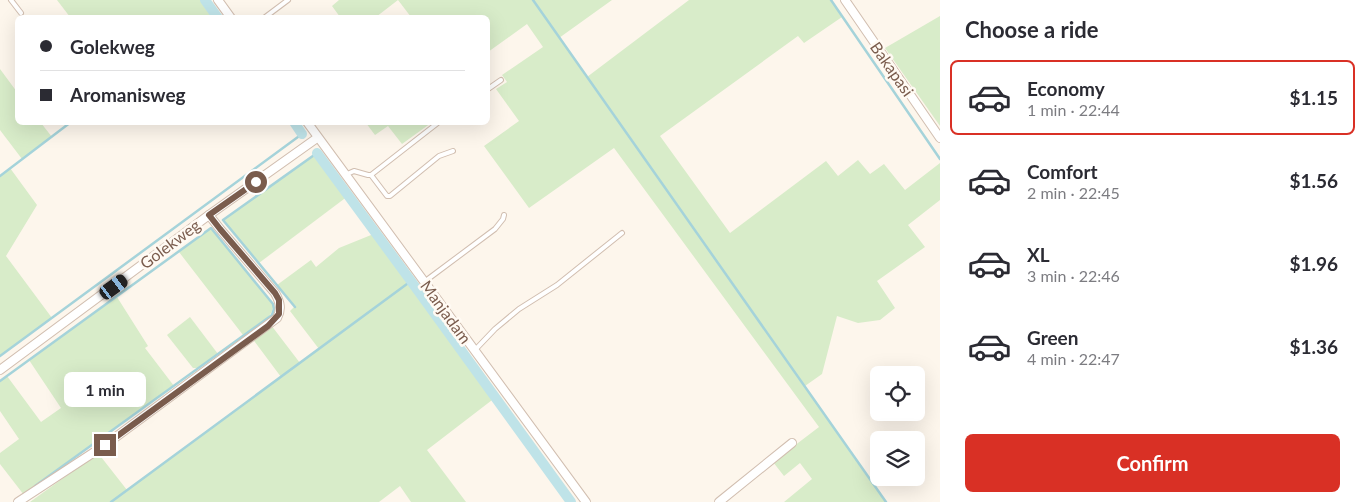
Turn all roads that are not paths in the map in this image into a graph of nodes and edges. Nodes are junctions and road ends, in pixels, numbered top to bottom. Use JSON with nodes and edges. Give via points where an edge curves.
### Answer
{"nodes":[{"id":1,"x":11,"y":0,"type":"edge"},
{"id":2,"x":218,"y":0,"type":"edge"},
{"id":3,"x":288,"y":0,"type":"edge"},
{"id":4,"x":845,"y":0,"type":"edge"},
{"id":5,"x":21,"y":13,"type":"dead end"},
{"id":6,"x":229,"y":15,"type":"edge"},
{"id":7,"x":268,"y":15,"type":"edge"},
{"id":8,"x":501,"y":80,"type":"dead end"},
{"id":9,"x":490,"y":88,"type":"edge"},
{"id":10,"x":308,"y":125,"type":"edge"},
{"id":11,"x":435,"y":125,"type":"edge"},
{"id":12,"x":317,"y":138,"type":"junction"},
{"id":13,"x":940,"y":138,"type":"edge"},
{"id":14,"x":453,"y":151,"type":"dead end"},
{"id":15,"x":345,"y":175,"type":"junction"},
{"id":16,"x":372,"y":175,"type":"junction"},
{"id":17,"x":209,"y":215,"type":"junction"},
{"id":18,"x":504,"y":215,"type":"dead end"},
{"id":19,"x":622,"y":234,"type":"dead end"},
{"id":20,"x":424,"y":282,"type":"junction"},
{"id":21,"x":474,"y":351,"type":"junction"},
{"id":22,"x":0,"y":370,"type":"edge"},
{"id":23,"x":792,"y":444,"type":"dead end"},
{"id":24,"x":18,"y":502,"type":"edge"},
{"id":25,"x":586,"y":502,"type":"edge"},
{"id":26,"x":719,"y":502,"type":"edge"}],
"edges":[{"from":1,"to":5,"type":"lane"},
{"from":2,"to":6,"type":"street"},
{"from":3,"to":7,"type":"lane"},
{"from":4,"to":13,"type":"street","name":"Bakapasi"},
{"from":8,"to":9,"type":"lane"},
{"from":10,"to":12,"type":"street","name":"Manjadam"},
{"from":11,"to":16,"type":"lane"},
{"from":12,"to":15,"type":"street","name":"Manjadam"},
{"from":12,"to":17,"type":"street","name":"Golekweg"},
{"from":14,"to":16,"type":"lane","via":[[438,156],[390,196],[386,196]]},
{"from":15,"to":16,"type":"lane","via":[[354,170]]},
{"from":15,"to":20,"type":"street","name":"Manjadam"},
{"from":17,"to":22,"type":"street","name":"Golekweg"},
{"from":17,"to":24,"type":"street","via":[[275,293],[280,307],[277,318],[105,445]]},
{"from":18,"to":20,"type":"lane","via":[[495,229]]},
{"from":19,"to":21,"type":"lane","via":[[557,285],[519,309]]},
{"from":20,"to":21,"type":"street","name":"Manjadam"},
{"from":21,"to":25,"type":"street","name":"Manjadam"},
{"from":23,"to":26,"type":"street"}]}
